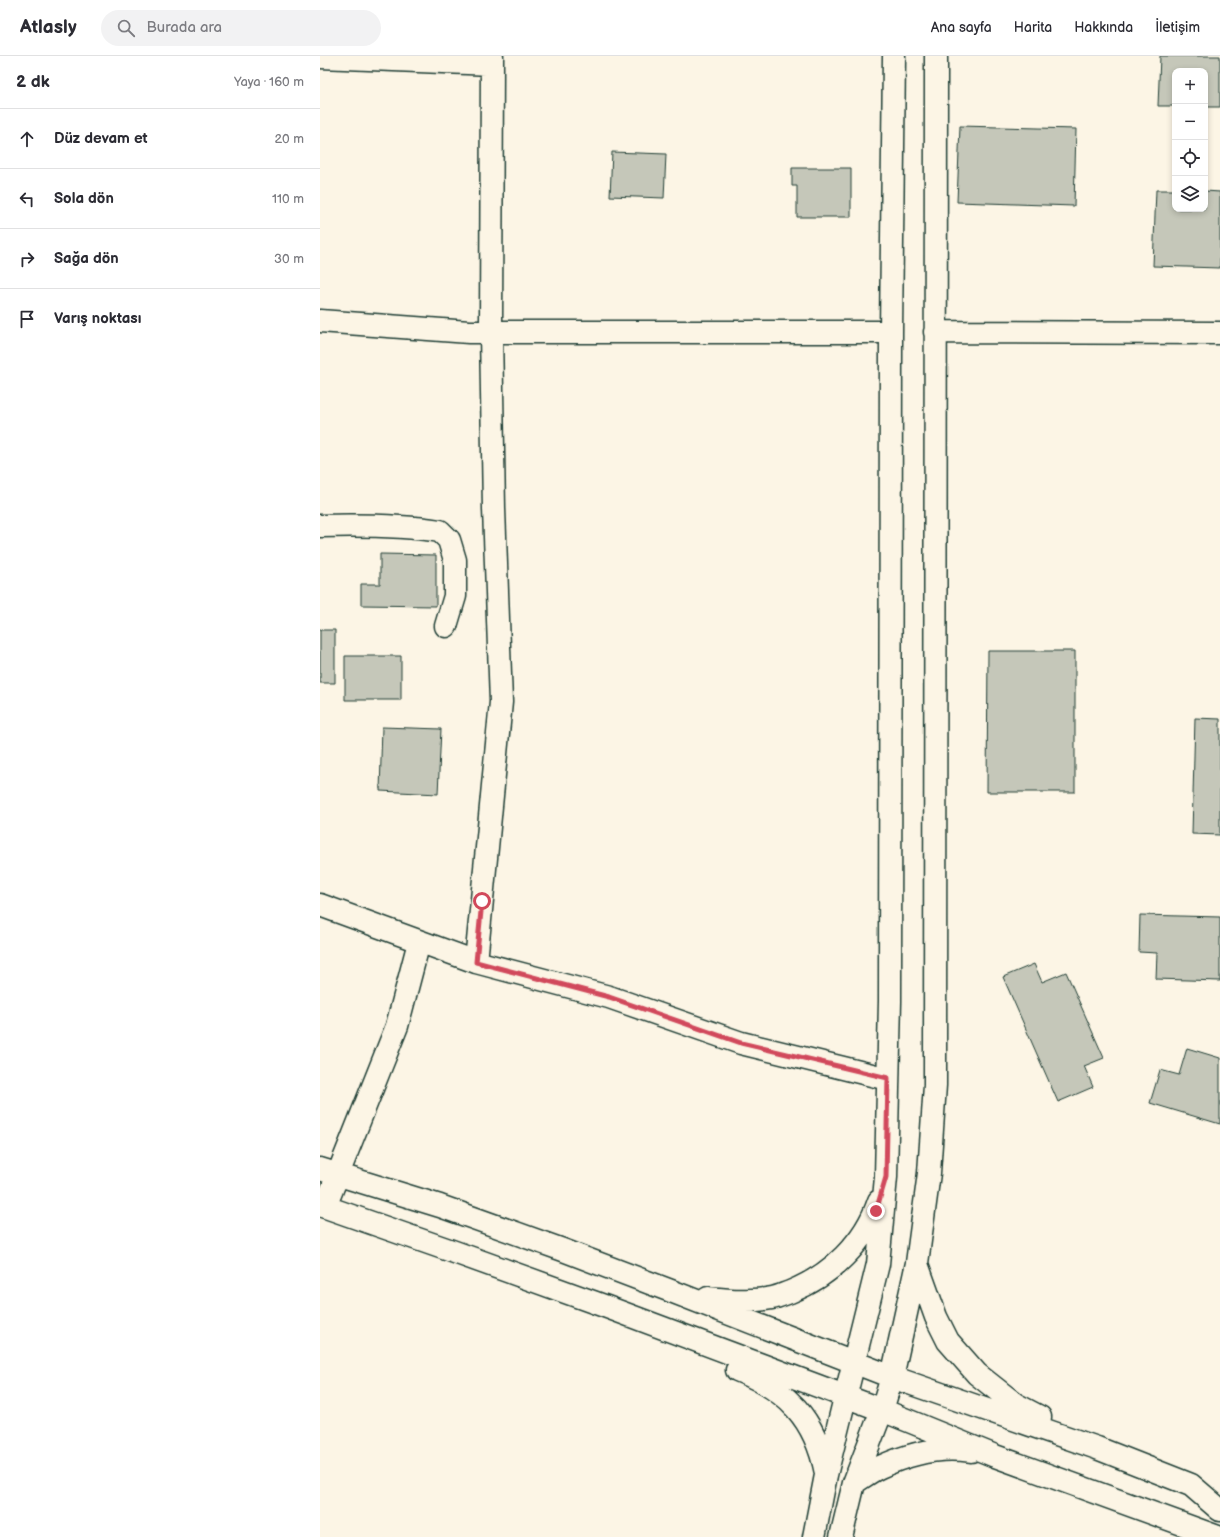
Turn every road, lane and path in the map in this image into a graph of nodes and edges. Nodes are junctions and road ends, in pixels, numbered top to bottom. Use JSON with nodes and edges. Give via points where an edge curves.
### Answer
{"nodes":[{"id":1,"x":894,"y":56,"type":"edge"},
{"id":2,"x":936,"y":56,"type":"edge"},
{"id":3,"x":320,"y":57,"type":"edge"},
{"id":4,"x":492,"y":60,"type":"edge"},
{"id":5,"x":320,"y":321,"type":"edge"},
{"id":6,"x":491,"y":332,"type":"junction"},
{"id":7,"x":891,"y":332,"type":"junction"},
{"id":8,"x":935,"y":332,"type":"junction"},
{"id":9,"x":1220,"y":333,"type":"edge"},
{"id":10,"x":320,"y":526,"type":"edge"},
{"id":11,"x":446,"y":626,"type":"dead end"},
{"id":12,"x":320,"y":905,"type":"edge"},
{"id":13,"x":419,"y":942,"type":"junction"},
{"id":14,"x":476,"y":962,"type":"junction"},
{"id":15,"x":888,"y":1078,"type":"junction"},
{"id":16,"x":329,"y":1172,"type":"edge"},
{"id":17,"x":886,"y":1177,"type":"junction"},
{"id":18,"x":323,"y":1206,"type":"edge"},
{"id":19,"x":917,"y":1263,"type":"junction"},
{"id":20,"x":671,"y":1291,"type":"junction"},
{"id":21,"x":607,"y":1307,"type":"junction"},
{"id":22,"x":855,"y":1363,"type":"junction"},
{"id":23,"x":892,"y":1377,"type":"junction"},
{"id":24,"x":845,"y":1396,"type":"junction"},
{"id":25,"x":882,"y":1410,"type":"junction"},
{"id":26,"x":1097,"y":1448,"type":"junction"},
{"id":27,"x":996,"y":1456,"type":"junction"},
{"id":28,"x":826,"y":1475,"type":"junction"},
{"id":29,"x":854,"y":1483,"type":"junction"},
{"id":30,"x":1220,"y":1510,"type":"edge"},
{"id":31,"x":814,"y":1537,"type":"edge"},
{"id":32,"x":841,"y":1537,"type":"edge"},
{"id":33,"x":1218,"y":1537,"type":"edge"}],
"edges":[{"from":1,"to":7,"type":"street"},
{"from":2,"to":8,"type":"street"},
{"from":3,"to":4,"type":"street"},
{"from":4,"to":6,"type":"street"},
{"from":5,"to":6,"type":"street"},
{"from":6,"to":7,"type":"street"},
{"from":6,"to":14,"type":"street","via":[[501,702]]},
{"from":7,"to":15,"type":"street"},
{"from":8,"to":9,"type":"street"},
{"from":8,"to":19,"type":"street","via":[[935,1084],[929,1173]]},
{"from":10,"to":11,"type":"street","via":[[371,524],[440,531],[449,540],[455,560],[455,596]]},
{"from":12,"to":13,"type":"street"},
{"from":13,"to":14,"type":"street"},
{"from":13,"to":16,"type":"street","via":[[397,1026]]},
{"from":14,"to":15,"type":"street","via":[[609,997],[741,1043]]},
{"from":15,"to":17,"type":"street"},
{"from":16,"to":18,"type":"street"},
{"from":16,"to":20,"type":"street","via":[[440,1206]]},
{"from":17,"to":20,"type":"street","via":[[876,1211],[858,1240],[835,1266],[806,1285],[773,1298],[741,1301]]},
{"from":17,"to":22,"type":"street","via":[[878,1264]]},
{"from":18,"to":21,"type":"street"},
{"from":19,"to":23,"type":"street"},
{"from":19,"to":26,"type":"street","via":[[936,1317],[948,1341],[977,1374],[1016,1404]]},
{"from":20,"to":22,"type":"street"},
{"from":21,"to":24,"type":"street"},
{"from":21,"to":28,"type":"street","via":[[622,1322],[763,1381],[777,1390],[801,1414],[810,1428],[818,1442]]},
{"from":22,"to":23,"type":"street"},
{"from":22,"to":24,"type":"street"},
{"from":23,"to":25,"type":"street"},
{"from":23,"to":26,"type":"street"},
{"from":24,"to":25,"type":"street"},
{"from":24,"to":28,"type":"street"},
{"from":25,"to":27,"type":"street"},
{"from":25,"to":29,"type":"street"},
{"from":26,"to":30,"type":"street","via":[[1191,1484]]},
{"from":27,"to":29,"type":"street","via":[[966,1450],[936,1451],[907,1456],[879,1467]]},
{"from":27,"to":33,"type":"street"},
{"from":28,"to":31,"type":"street"},
{"from":29,"to":32,"type":"street"}]}
